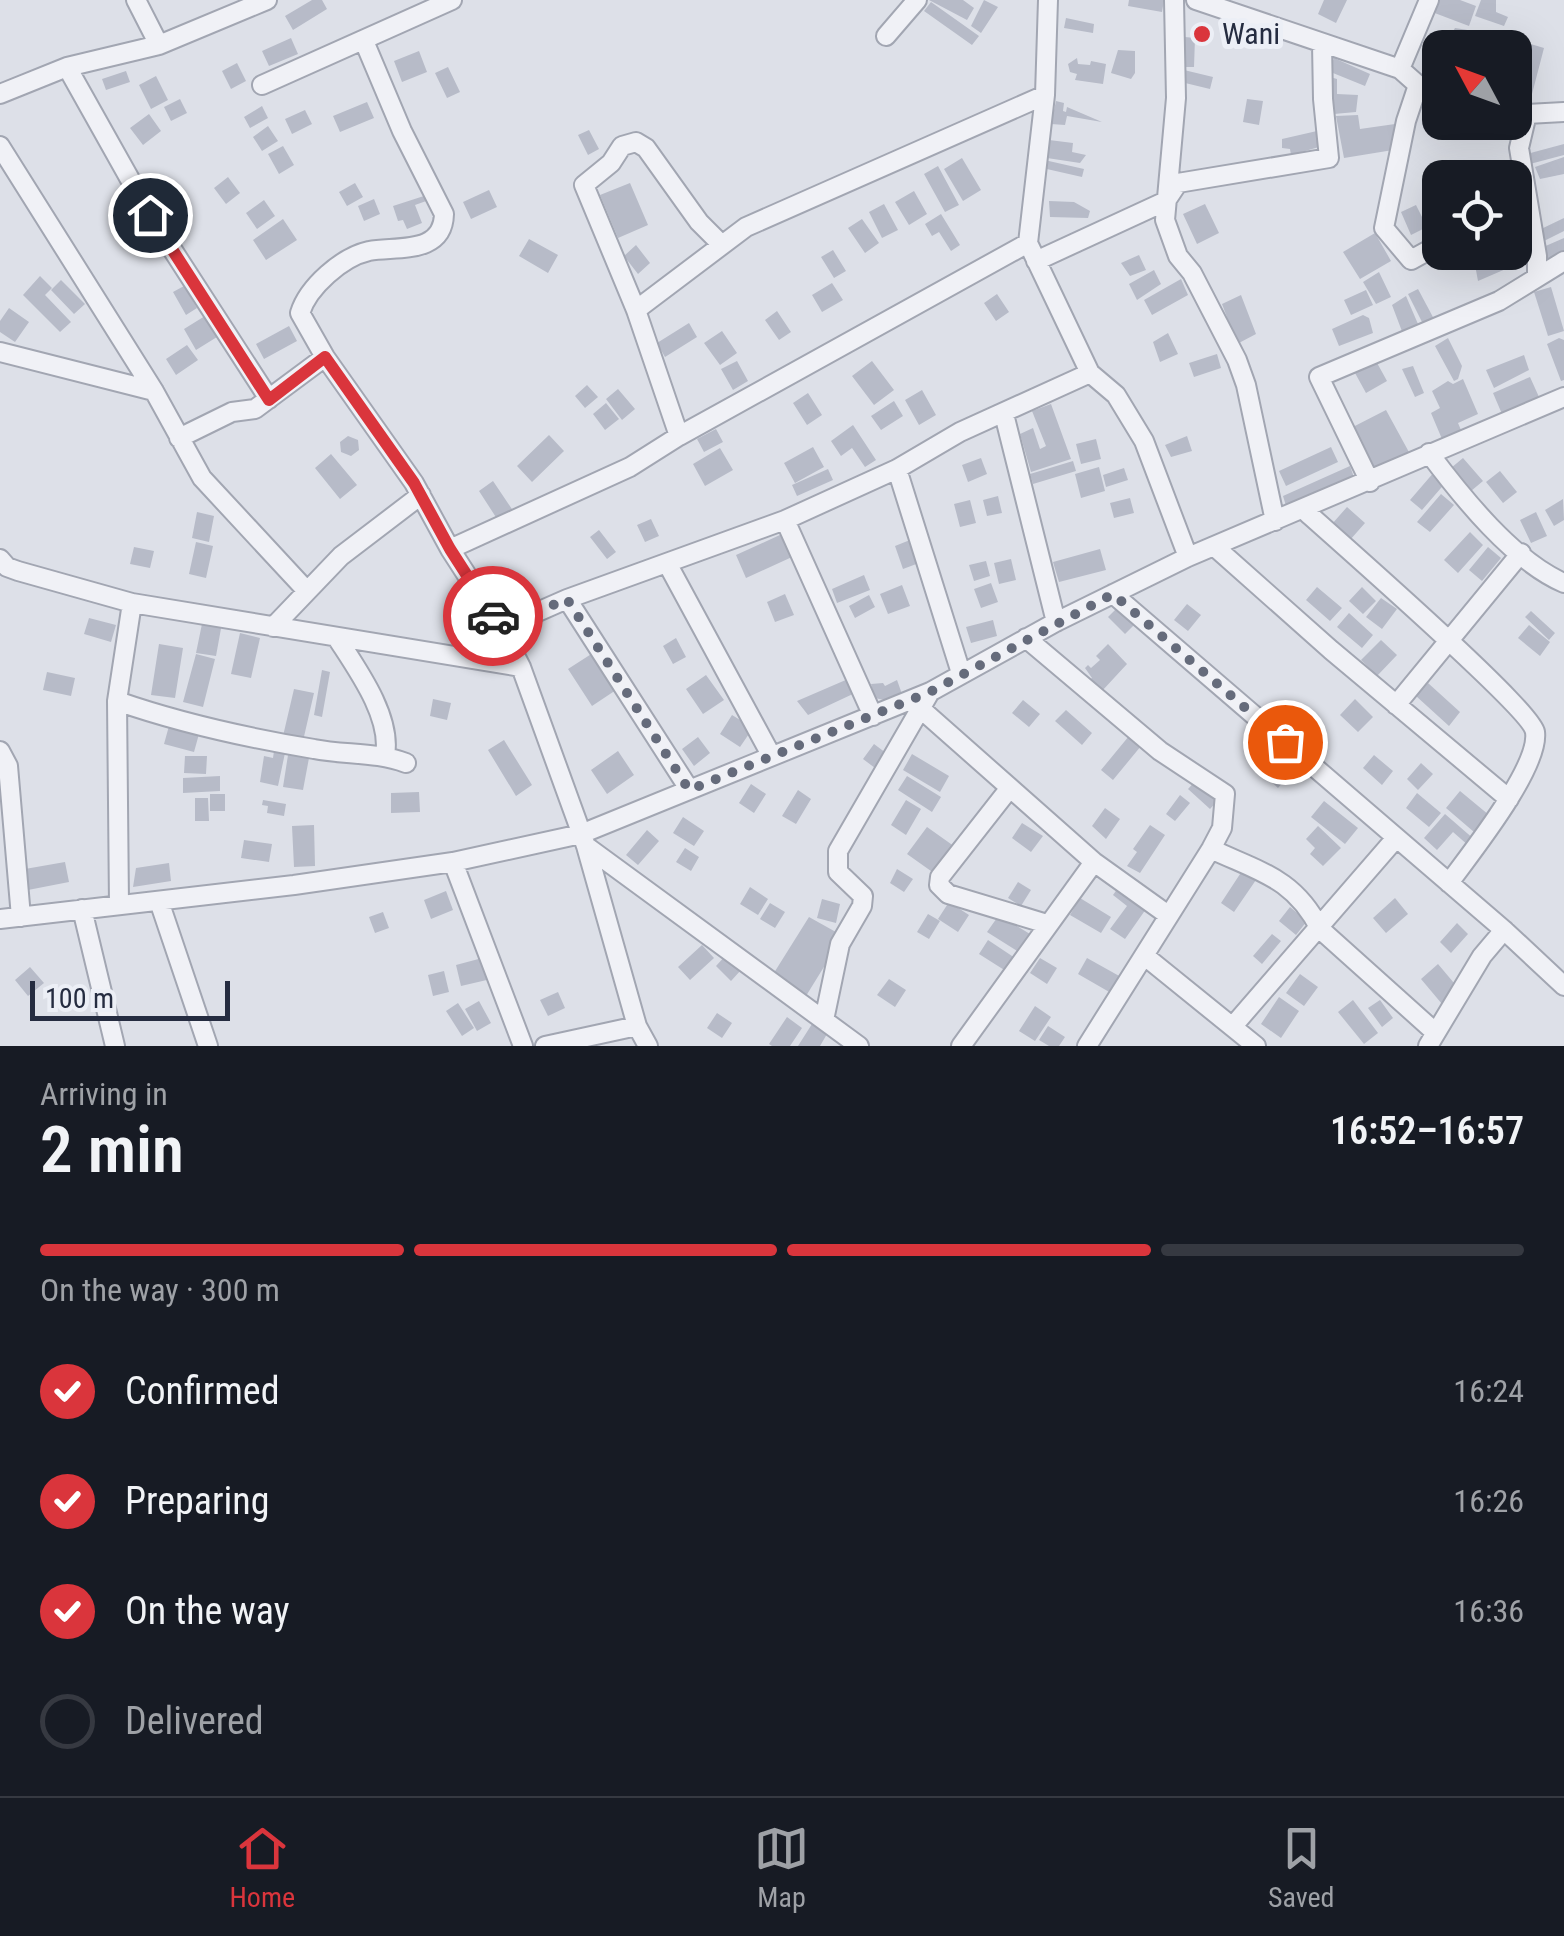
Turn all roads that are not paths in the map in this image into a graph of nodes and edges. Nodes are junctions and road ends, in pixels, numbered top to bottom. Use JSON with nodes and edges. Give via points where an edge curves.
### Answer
{"nodes":[{"id":1,"x":136,"y":0,"type":"edge"},
{"id":2,"x":267,"y":0,"type":"edge"},
{"id":3,"x":452,"y":0,"type":"edge"},
{"id":4,"x":917,"y":0,"type":"edge"},
{"id":5,"x":1048,"y":0,"type":"edge"},
{"id":6,"x":1174,"y":0,"type":"edge"},
{"id":7,"x":1196,"y":0,"type":"edge"},
{"id":8,"x":1429,"y":0,"type":"edge"},
{"id":9,"x":886,"y":36,"type":"dead end"},
{"id":10,"x":364,"y":41,"type":"junction"},
{"id":11,"x":1322,"y":44,"type":"junction"},
{"id":12,"x":159,"y":45,"type":"junction"},
{"id":13,"x":67,"y":67,"type":"junction"},
{"id":14,"x":1400,"y":69,"type":"junction"},
{"id":15,"x":262,"y":85,"type":"dead end"},
{"id":16,"x":1418,"y":85,"type":"junction"},
{"id":17,"x":1422,"y":86,"type":"edge"},
{"id":18,"x":0,"y":94,"type":"edge"},
{"id":19,"x":1045,"y":95,"type":"junction"},
{"id":20,"x":1532,"y":112,"type":"edge"},
{"id":21,"x":1564,"y":112,"type":"edge"},
{"id":22,"x":0,"y":146,"type":"edge"},
{"id":23,"x":1166,"y":200,"type":"junction"},
{"id":24,"x":1532,"y":241,"type":"edge"},
{"id":25,"x":1028,"y":243,"type":"junction"},
{"id":26,"x":722,"y":244,"type":"junction"},
{"id":27,"x":1422,"y":254,"type":"edge"},
{"id":28,"x":1036,"y":262,"type":"junction"},
{"id":29,"x":1564,"y":262,"type":"edge"},
{"id":30,"x":1536,"y":275,"type":"junction"},
{"id":31,"x":636,"y":310,"type":"junction"},
{"id":32,"x":0,"y":352,"type":"edge"},
{"id":33,"x":325,"y":357,"type":"junction"},
{"id":34,"x":1090,"y":373,"type":"junction"},
{"id":35,"x":154,"y":392,"type":"junction"},
{"id":36,"x":1564,"y":397,"type":"edge"},
{"id":37,"x":269,"y":400,"type":"junction"},
{"id":38,"x":1004,"y":414,"type":"junction"},
{"id":39,"x":679,"y":436,"type":"junction"},
{"id":40,"x":179,"y":438,"type":"junction"},
{"id":41,"x":1430,"y":453,"type":"junction"},
{"id":42,"x":897,"y":469,"type":"junction"},
{"id":43,"x":1370,"y":482,"type":"junction"},
{"id":44,"x":421,"y":496,"type":"junction"},
{"id":45,"x":1304,"y":510,"type":"junction"},
{"id":46,"x":785,"y":520,"type":"junction"},
{"id":47,"x":1276,"y":522,"type":"junction"},
{"id":48,"x":1215,"y":547,"type":"junction"},
{"id":49,"x":450,"y":549,"type":"junction"},
{"id":50,"x":1521,"y":554,"type":"junction"},
{"id":51,"x":1188,"y":557,"type":"junction"},
{"id":52,"x":0,"y":559,"type":"edge"},
{"id":53,"x":666,"y":562,"type":"junction"},
{"id":54,"x":1564,"y":583,"type":"edge"},
{"id":55,"x":306,"y":590,"type":"junction"},
{"id":56,"x":1113,"y":594,"type":"junction"},
{"id":57,"x":567,"y":599,"type":"junction"},
{"id":58,"x":132,"y":603,"type":"junction"},
{"id":59,"x":1056,"y":622,"type":"junction"},
{"id":60,"x":273,"y":627,"type":"junction"},
{"id":61,"x":501,"y":628,"type":"junction"},
{"id":62,"x":337,"y":638,"type":"junction"},
{"id":63,"x":1026,"y":638,"type":"junction"},
{"id":64,"x":1448,"y":642,"type":"junction"},
{"id":65,"x":522,"y":666,"type":"junction"},
{"id":66,"x":961,"y":673,"type":"junction"},
{"id":67,"x":930,"y":692,"type":"junction"},
{"id":68,"x":117,"y":700,"type":"junction"},
{"id":69,"x":1396,"y":704,"type":"junction"},
{"id":70,"x":920,"y":710,"type":"junction"},
{"id":71,"x":873,"y":716,"type":"junction"},
{"id":72,"x":0,"y":751,"type":"edge"},
{"id":73,"x":386,"y":755,"type":"junction"},
{"id":74,"x":771,"y":755,"type":"junction"},
{"id":75,"x":406,"y":763,"type":"dead end"},
{"id":76,"x":1010,"y":789,"type":"junction"},
{"id":77,"x":689,"y":790,"type":"junction"},
{"id":78,"x":1509,"y":799,"type":"junction"},
{"id":79,"x":1396,"y":838,"type":"junction"},
{"id":80,"x":583,"y":840,"type":"junction"},
{"id":81,"x":1211,"y":849,"type":"junction"},
{"id":82,"x":452,"y":862,"type":"junction"},
{"id":83,"x":1094,"y":862,"type":"junction"},
{"id":84,"x":1449,"y":883,"type":"junction"},
{"id":85,"x":159,"y":901,"type":"junction"},
{"id":86,"x":118,"y":904,"type":"junction"},
{"id":87,"x":82,"y":909,"type":"junction"},
{"id":88,"x":1168,"y":915,"type":"junction"},
{"id":89,"x":21,"y":917,"type":"junction"},
{"id":90,"x":0,"y":919,"type":"edge"},
{"id":91,"x":1047,"y":924,"type":"junction"},
{"id":92,"x":1320,"y":929,"type":"junction"},
{"id":93,"x":1504,"y":930,"type":"junction"},
{"id":94,"x":1146,"y":957,"type":"junction"},
{"id":95,"x":1564,"y":986,"type":"edge"},
{"id":96,"x":824,"y":1020,"type":"junction"},
{"id":97,"x":637,"y":1026,"type":"junction"},
{"id":98,"x":1233,"y":1026,"type":"junction"},
{"id":99,"x":1432,"y":1040,"type":"edge"},
{"id":100,"x":116,"y":1046,"type":"edge"},
{"id":101,"x":208,"y":1046,"type":"edge"},
{"id":102,"x":523,"y":1046,"type":"edge"},
{"id":103,"x":545,"y":1046,"type":"edge"},
{"id":104,"x":648,"y":1046,"type":"edge"},
{"id":105,"x":859,"y":1046,"type":"edge"},
{"id":106,"x":961,"y":1046,"type":"edge"},
{"id":107,"x":1087,"y":1046,"type":"edge"},
{"id":108,"x":1256,"y":1046,"type":"edge"}],
"edges":[{"from":1,"to":12,"type":"street"},
{"from":2,"to":12,"type":"street"},
{"from":3,"to":10,"type":"street"},
{"from":4,"to":9,"type":"street"},
{"from":5,"to":19,"type":"street"},
{"from":6,"to":23,"type":"street","via":[[1176,98]]},
{"from":7,"to":11,"type":"street"},
{"from":8,"to":14,"type":"street"},
{"from":10,"to":15,"type":"street"},
{"from":10,"to":33,"type":"street","via":[[444,225],[436,238],[412,248],[348,260],[312,292],[300,312]]},
{"from":11,"to":14,"type":"street"},
{"from":11,"to":23,"type":"street","via":[[1329,158],[1178,182]]},
{"from":12,"to":13,"type":"street"},
{"from":13,"to":18,"type":"street"},
{"from":13,"to":37,"type":"street","via":[[150,215]]},
{"from":14,"to":16,"type":"street"},
{"from":16,"to":17,"type":"street"},
{"from":16,"to":27,"type":"street","via":[[1384,228],[1410,260]]},
{"from":19,"to":25,"type":"street"},
{"from":19,"to":26,"type":"street","via":[[746,227]]},
{"from":20,"to":21,"type":"street"},
{"from":22,"to":35,"type":"street"},
{"from":23,"to":28,"type":"street"},
{"from":23,"to":47,"type":"street","via":[[1165,220],[1178,256],[1238,360]]},
{"from":24,"to":30,"type":"street"},
{"from":25,"to":28,"type":"street"},
{"from":25,"to":39,"type":"street"},
{"from":26,"to":31,"type":"street"},
{"from":26,"to":31,"type":"street","via":[[646,148],[636,142],[622,146],[584,184]]},
{"from":28,"to":34,"type":"street"},
{"from":29,"to":30,"type":"street"},
{"from":30,"to":43,"type":"street","via":[[1498,301],[1319,378]]},
{"from":31,"to":39,"type":"street"},
{"from":32,"to":35,"type":"street"},
{"from":33,"to":37,"type":"street"},
{"from":33,"to":44,"type":"street"},
{"from":34,"to":38,"type":"street"},
{"from":34,"to":51,"type":"street","via":[[1116,395],[1144,441]]},
{"from":35,"to":40,"type":"street"},
{"from":36,"to":41,"type":"street"},
{"from":37,"to":40,"type":"street"},
{"from":38,"to":42,"type":"street"},
{"from":38,"to":59,"type":"street"},
{"from":39,"to":49,"type":"street","via":[[630,466]]},
{"from":40,"to":55,"type":"street","via":[[202,478]]},
{"from":41,"to":43,"type":"street"},
{"from":41,"to":50,"type":"street","via":[[1469,507]]},
{"from":42,"to":46,"type":"street"},
{"from":42,"to":66,"type":"street"},
{"from":43,"to":45,"type":"street"},
{"from":44,"to":49,"type":"street"},
{"from":44,"to":55,"type":"street"},
{"from":45,"to":47,"type":"street"},
{"from":45,"to":64,"type":"street"},
{"from":46,"to":53,"type":"street"},
{"from":46,"to":71,"type":"street"},
{"from":47,"to":48,"type":"street"},
{"from":48,"to":51,"type":"street"},
{"from":48,"to":69,"type":"street"},
{"from":49,"to":61,"type":"street"},
{"from":50,"to":54,"type":"street"},
{"from":50,"to":64,"type":"street"},
{"from":51,"to":56,"type":"street"},
{"from":52,"to":58,"type":"street","via":[[18,571]]},
{"from":53,"to":57,"type":"street"},
{"from":53,"to":74,"type":"street"},
{"from":55,"to":60,"type":"street"},
{"from":56,"to":59,"type":"street"},
{"from":56,"to":79,"type":"street"},
{"from":57,"to":61,"type":"street"},
{"from":57,"to":77,"type":"street"},
{"from":58,"to":60,"type":"street"},
{"from":58,"to":68,"type":"street"},
{"from":59,"to":63,"type":"street"},
{"from":60,"to":62,"type":"street"},
{"from":61,"to":65,"type":"street"},
{"from":62,"to":65,"type":"street"},
{"from":62,"to":73,"type":"street","via":[[369,692],[386,734]]},
{"from":63,"to":66,"type":"street"},
{"from":63,"to":81,"type":"street","via":[[1160,751],[1225,794],[1222,828]]},
{"from":64,"to":69,"type":"street"},
{"from":64,"to":78,"type":"street","via":[[1535,730],[1533,750]]},
{"from":65,"to":80,"type":"street"},
{"from":66,"to":67,"type":"street"},
{"from":67,"to":70,"type":"street"},
{"from":67,"to":71,"type":"street"},
{"from":68,"to":73,"type":"street","via":[[280,744]]},
{"from":68,"to":86,"type":"street"},
{"from":69,"to":78,"type":"street"},
{"from":70,"to":76,"type":"street"},
{"from":70,"to":96,"type":"street","via":[[838,851],[838,872],[863,896],[840,944]]},
{"from":71,"to":74,"type":"street"},
{"from":72,"to":89,"type":"street","via":[[8,766]]},
{"from":73,"to":75,"type":"street"},
{"from":74,"to":77,"type":"street"},
{"from":76,"to":83,"type":"street"},
{"from":76,"to":91,"type":"street","via":[[940,885],[948,894]]},
{"from":77,"to":80,"type":"street"},
{"from":78,"to":84,"type":"street"},
{"from":79,"to":84,"type":"street"},
{"from":79,"to":92,"type":"street"},
{"from":80,"to":82,"type":"street"},
{"from":80,"to":96,"type":"street"},
{"from":80,"to":97,"type":"street"},
{"from":81,"to":88,"type":"street"},
{"from":81,"to":92,"type":"street","via":[[1296,892]]},
{"from":82,"to":85,"type":"street"},
{"from":82,"to":102,"type":"street"},
{"from":83,"to":88,"type":"street"},
{"from":83,"to":91,"type":"street"},
{"from":84,"to":93,"type":"street"},
{"from":85,"to":86,"type":"street"},
{"from":85,"to":101,"type":"street"},
{"from":86,"to":87,"type":"street"},
{"from":87,"to":89,"type":"street"},
{"from":87,"to":100,"type":"street"},
{"from":88,"to":94,"type":"street"},
{"from":89,"to":90,"type":"street"},
{"from":91,"to":106,"type":"street"},
{"from":92,"to":98,"type":"street"},
{"from":92,"to":99,"type":"street"},
{"from":93,"to":95,"type":"street"},
{"from":93,"to":99,"type":"street"},
{"from":94,"to":98,"type":"street"},
{"from":94,"to":107,"type":"street"},
{"from":96,"to":105,"type":"street"},
{"from":97,"to":103,"type":"street"},
{"from":97,"to":104,"type":"street"},
{"from":98,"to":108,"type":"street"}]}
